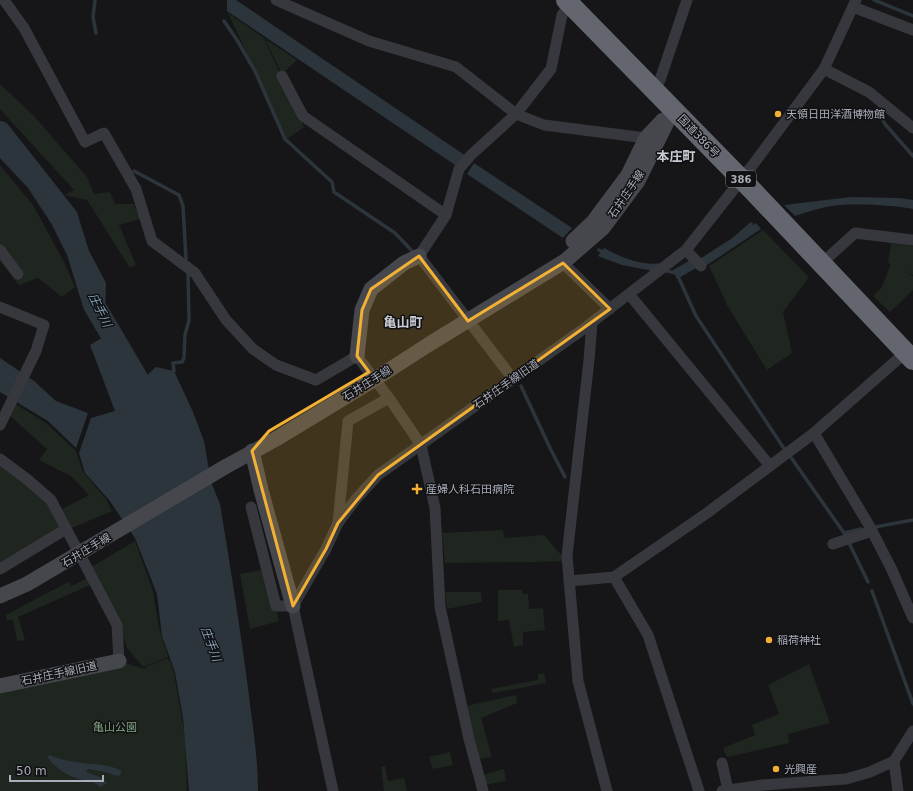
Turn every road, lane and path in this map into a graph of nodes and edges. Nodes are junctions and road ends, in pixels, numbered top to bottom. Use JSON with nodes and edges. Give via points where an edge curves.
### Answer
{"nodes":[{"id":1,"x":4,"y":0,"type":"edge"},
{"id":2,"x":276,"y":0,"type":"edge"},
{"id":3,"x":687,"y":0,"type":"edge"},
{"id":4,"x":568,"y":2,"type":"edge"},
{"id":5,"x":855,"y":3,"type":"edge"},
{"id":6,"x":913,"y":30,"type":"edge"},
{"id":7,"x":824,"y":69,"type":"junction"},
{"id":8,"x":282,"y":76,"type":"dead end"},
{"id":9,"x":654,"y":90,"type":"junction"},
{"id":10,"x":673,"y":110,"type":"junction"},
{"id":11,"x":516,"y":114,"type":"junction"},
{"id":12,"x":913,"y":128,"type":"edge"},
{"id":13,"x":646,"y":138,"type":"junction"},
{"id":14,"x":741,"y":180,"type":"junction"},
{"id":15,"x":446,"y":214,"type":"junction"},
{"id":16,"x":913,"y":240,"type":"edge"},
{"id":17,"x":0,"y":250,"type":"edge"},
{"id":18,"x":689,"y":253,"type":"junction"},
{"id":19,"x":419,"y":256,"type":"junction"},
{"id":20,"x":563,"y":263,"type":"junction"},
{"id":21,"x":822,"y":263,"type":"junction"},
{"id":22,"x":701,"y":266,"type":"dead end"},
{"id":23,"x":18,"y":274,"type":"dead end"},
{"id":24,"x":629,"y":294,"type":"junction"},
{"id":25,"x":0,"y":307,"type":"edge"},
{"id":26,"x":610,"y":309,"type":"junction"},
{"id":27,"x":466,"y":318,"type":"junction"},
{"id":28,"x":592,"y":323,"type":"junction"},
{"id":29,"x":911,"y":355,"type":"edge"},
{"id":30,"x":357,"y":356,"type":"junction"},
{"id":31,"x":372,"y":375,"type":"junction"},
{"id":32,"x":513,"y":379,"type":"junction"},
{"id":33,"x":388,"y":398,"type":"junction"},
{"id":34,"x":0,"y":426,"type":"edge"},
{"id":35,"x":814,"y":433,"type":"junction"},
{"id":36,"x":421,"y":445,"type":"junction"},
{"id":37,"x":252,"y":451,"type":"junction"},
{"id":38,"x":0,"y":459,"type":"edge"},
{"id":39,"x":770,"y":466,"type":"junction"},
{"id":40,"x":251,"y":507,"type":"dead end"},
{"id":41,"x":338,"y":523,"type":"junction"},
{"id":42,"x":66,"y":529,"type":"junction"},
{"id":43,"x":872,"y":531,"type":"junction"},
{"id":44,"x":843,"y":541,"type":"dead end"},
{"id":45,"x":0,"y":569,"type":"edge"},
{"id":46,"x":614,"y":577,"type":"junction"},
{"id":47,"x":569,"y":581,"type":"junction"},
{"id":48,"x":0,"y":596,"type":"edge"},
{"id":49,"x":293,"y":606,"type":"junction"},
{"id":50,"x":913,"y":618,"type":"edge"},
{"id":51,"x":119,"y":661,"type":"joint"},
{"id":52,"x":0,"y":686,"type":"edge"},
{"id":53,"x":913,"y":731,"type":"edge"},
{"id":54,"x":894,"y":761,"type":"junction"},
{"id":55,"x":722,"y":763,"type":"dead end"},
{"id":56,"x":725,"y":790,"type":"edge"},
{"id":57,"x":334,"y":791,"type":"edge"},
{"id":58,"x":484,"y":791,"type":"edge"},
{"id":59,"x":607,"y":791,"type":"edge"},
{"id":60,"x":699,"y":791,"type":"edge"},
{"id":61,"x":898,"y":791,"type":"edge"}],
"edges":[{"from":1,"to":30,"type":"street","via":[[24,28],[85,142],[104,134],[136,189],[152,241],[195,273],[226,320],[254,350],[276,365],[316,380]]},
{"from":2,"to":11,"type":"street","via":[[369,42],[456,67]]},
{"from":3,"to":9,"type":"street","via":[[660,80]]},
{"from":4,"to":9,"type":"highway","name":"国道386号","number":"386"},
{"from":4,"to":11,"type":"street","via":[[562,15],[551,69]]},
{"from":5,"to":6,"type":"street"},
{"from":5,"to":7,"type":"street","name":"石井庄手線旧道"},
{"from":7,"to":12,"type":"street","via":[[869,92]]},
{"from":7,"to":14,"type":"street","name":"石井庄手線旧道"},
{"from":8,"to":15,"type":"street","via":[[303,116]]},
{"from":9,"to":10,"type":"highway","name":"国道386号","number":"386"},
{"from":10,"to":13,"type":"main road","name":"石井庄手線"},
{"from":10,"to":14,"type":"highway","name":"国道386号","number":"386"},
{"from":10,"to":20,"type":"main road","name":"石井庄手線","via":[[638,180],[603,228]]},
{"from":11,"to":13,"type":"street","via":[[544,125]]},
{"from":11,"to":15,"type":"street","via":[[459,169]]},
{"from":13,"to":27,"type":"main road","name":"石井庄手線","via":[[628,175],[593,222],[578,237],[559,254]]},
{"from":14,"to":18,"type":"street","name":"石井庄手線旧道"},
{"from":14,"to":21,"type":"highway","name":"国道386号","number":"386"},
{"from":15,"to":19,"type":"street"},
{"from":16,"to":21,"type":"street","via":[[855,233]]},
{"from":17,"to":23,"type":"street"},
{"from":18,"to":22,"type":"street"},
{"from":18,"to":24,"type":"street","name":"石井庄手線旧道","via":[[674,259]]},
{"from":19,"to":27,"type":"street"},
{"from":19,"to":30,"type":"main road","via":[[404,263],[371,289],[362,310]]},
{"from":20,"to":26,"type":"street"},
{"from":20,"to":27,"type":"main road","name":"石井庄手線"},
{"from":21,"to":29,"type":"highway","name":"国道386号","number":"386"},
{"from":24,"to":26,"type":"street","name":"石井庄手線旧道"},
{"from":24,"to":39,"type":"street"},
{"from":25,"to":34,"type":"street","via":[[44,325],[36,351]]},
{"from":26,"to":28,"type":"street","name":"石井庄手線旧道"},
{"from":27,"to":31,"type":"main road","name":"石井庄手線"},
{"from":27,"to":32,"type":"street"},
{"from":28,"to":32,"type":"street","name":"石井庄手線旧道"},
{"from":28,"to":47,"type":"street","via":[[567,556]]},
{"from":29,"to":35,"type":"street","via":[[897,360]]},
{"from":30,"to":31,"type":"street"},
{"from":31,"to":33,"type":"street"},
{"from":31,"to":37,"type":"main road","name":"石井庄手線","via":[[269,431]]},
{"from":32,"to":36,"type":"street","name":"石井庄手線旧道"},
{"from":33,"to":36,"type":"street"},
{"from":33,"to":41,"type":"street","via":[[348,421]]},
{"from":35,"to":39,"type":"street"},
{"from":35,"to":43,"type":"street"},
{"from":36,"to":41,"type":"street","name":"石井庄手線旧道","via":[[378,475]]},
{"from":36,"to":58,"type":"street","via":[[435,508],[440,607],[469,739]]},
{"from":37,"to":48,"type":"main road","name":"石井庄手線","bridge":true,"via":[[27,584]]},
{"from":37,"to":49,"type":"main road"},
{"from":38,"to":42,"type":"street","via":[[51,500]]},
{"from":39,"to":46,"type":"street"},
{"from":40,"to":49,"type":"street","via":[[276,606]]},
{"from":41,"to":49,"type":"street","name":"石井庄手線旧道","via":[[326,550]]},
{"from":42,"to":45,"type":"street"},
{"from":42,"to":51,"type":"street","via":[[117,625]]},
{"from":43,"to":44,"type":"street"},
{"from":43,"to":50,"type":"street"},
{"from":46,"to":47,"type":"street"},
{"from":46,"to":60,"type":"street","via":[[648,635]]},
{"from":47,"to":59,"type":"street","via":[[578,681]]},
{"from":49,"to":57,"type":"street"},
{"from":51,"to":52,"type":"main road","name":"石井庄手線旧道"},
{"from":53,"to":54,"type":"street"},
{"from":54,"to":56,"type":"street","via":[[870,772],[846,778]]},
{"from":54,"to":61,"type":"street"},
{"from":55,"to":56,"type":"street"}]}
